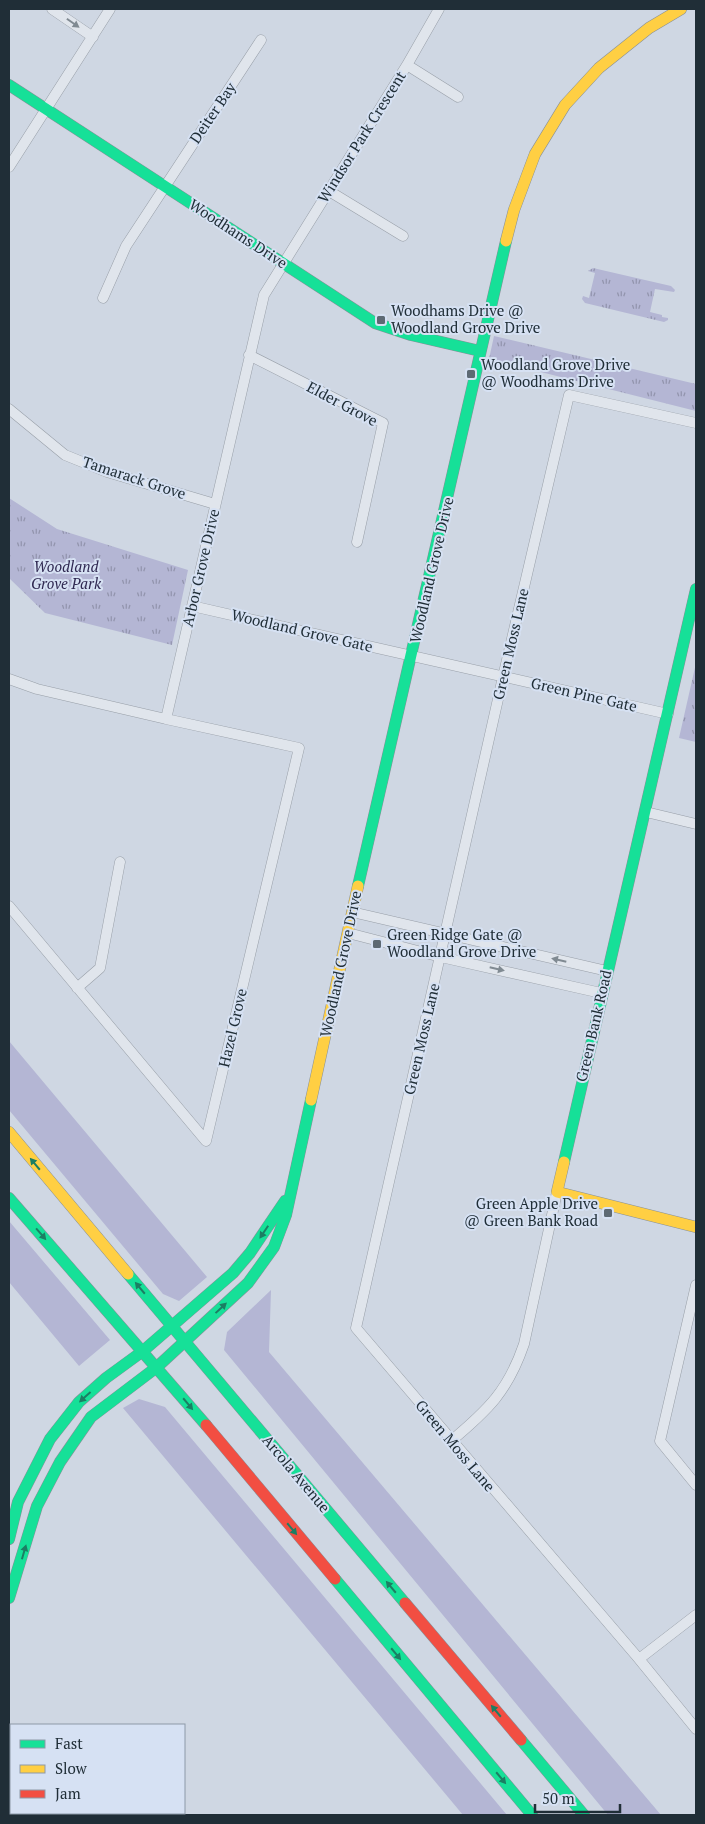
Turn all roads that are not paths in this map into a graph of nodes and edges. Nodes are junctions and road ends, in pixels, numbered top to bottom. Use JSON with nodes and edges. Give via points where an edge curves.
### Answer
{"nodes":[{"id":1,"x":52,"y":9,"type":"edge"},
{"id":2,"x":110,"y":9,"type":"edge"},
{"id":3,"x":439,"y":9,"type":"edge"},
{"id":4,"x":681,"y":9,"type":"edge"},
{"id":5,"x":93,"y":37,"type":"junction"},
{"id":6,"x":261,"y":40,"type":"dead end"},
{"id":7,"x":407,"y":65,"type":"junction"},
{"id":8,"x":9,"y":85,"type":"edge"},
{"id":9,"x":458,"y":97,"type":"dead end"},
{"id":10,"x":47,"y":109,"type":"junction"},
{"id":11,"x":9,"y":167,"type":"edge"},
{"id":12,"x":164,"y":185,"type":"junction"},
{"id":13,"x":329,"y":191,"type":"junction"},
{"id":14,"x":402,"y":236,"type":"dead end"},
{"id":15,"x":284,"y":264,"type":"junction"},
{"id":16,"x":103,"y":298,"type":"dead end"},
{"id":17,"x":480,"y":351,"type":"junction"},
{"id":18,"x":249,"y":355,"type":"junction"},
{"id":19,"x":9,"y":409,"type":"edge"},
{"id":20,"x":696,"y":423,"type":"edge"},
{"id":21,"x":215,"y":504,"type":"junction"},
{"id":22,"x":357,"y":542,"type":"dead end"},
{"id":23,"x":696,"y":589,"type":"edge"},
{"id":24,"x":192,"y":606,"type":"junction"},
{"id":25,"x":412,"y":656,"type":"junction"},
{"id":26,"x":504,"y":677,"type":"junction"},
{"id":27,"x":9,"y":679,"type":"edge"},
{"id":28,"x":668,"y":714,"type":"junction"},
{"id":29,"x":166,"y":719,"type":"junction"},
{"id":30,"x":646,"y":812,"type":"junction"},
{"id":31,"x":696,"y":824,"type":"edge"},
{"id":32,"x":120,"y":862,"type":"dead end"},
{"id":33,"x":9,"y":906,"type":"edge"},
{"id":34,"x":352,"y":912,"type":"junction"},
{"id":35,"x":348,"y":933,"type":"junction"},
{"id":36,"x":446,"y":934,"type":"junction"},
{"id":37,"x":441,"y":957,"type":"junction"},
{"id":38,"x":607,"y":970,"type":"junction"},
{"id":39,"x":77,"y":988,"type":"junction"},
{"id":40,"x":601,"y":994,"type":"junction"},
{"id":41,"x":9,"y":1132,"type":"edge"},
{"id":42,"x":292,"y":1192,"type":"junction"},
{"id":43,"x":557,"y":1192,"type":"junction"},
{"id":44,"x":9,"y":1198,"type":"edge"},
{"id":45,"x":696,"y":1227,"type":"edge"},
{"id":46,"x":696,"y":1285,"type":"edge"},
{"id":47,"x":172,"y":1325,"type":"junction"},
{"id":48,"x":185,"y":1341,"type":"junction"},
{"id":49,"x":143,"y":1351,"type":"junction"},
{"id":50,"x":157,"y":1367,"type":"junction"},
{"id":51,"x":451,"y":1441,"type":"junction"},
{"id":52,"x":696,"y":1485,"type":"edge"},
{"id":53,"x":9,"y":1539,"type":"edge"},
{"id":54,"x":9,"y":1598,"type":"edge"},
{"id":55,"x":696,"y":1614,"type":"edge"},
{"id":56,"x":639,"y":1659,"type":"junction"},
{"id":57,"x":696,"y":1729,"type":"edge"},
{"id":58,"x":532,"y":1815,"type":"edge"},
{"id":59,"x":584,"y":1815,"type":"edge"}],
"edges":[{"from":1,"to":5,"type":"street","one_way":true},
{"from":2,"to":5,"type":"street"},
{"from":3,"to":7,"type":"street","name":"Windsor Park Crescent"},
{"from":4,"to":17,"type":"street","name":"Woodland Grove Drive","via":[[649,28],[598,68],[565,106],[535,154],[514,210]]},
{"from":5,"to":10,"type":"street"},
{"from":6,"to":12,"type":"street","name":"Deiter Bay"},
{"from":7,"to":9,"type":"street"},
{"from":7,"to":13,"type":"street","name":"Windsor Park Crescent"},
{"from":8,"to":10,"type":"street","name":"Woodhams Drive"},
{"from":10,"to":11,"type":"street"},
{"from":10,"to":12,"type":"street","name":"Woodhams Drive"},
{"from":12,"to":15,"type":"street","name":"Woodhams Drive"},
{"from":12,"to":16,"type":"street","name":"Deiter Bay","via":[[126,246]]},
{"from":13,"to":14,"type":"street"},
{"from":13,"to":15,"type":"street","name":"Windsor Park Crescent"},
{"from":15,"to":17,"type":"street","name":"Woodhams Drive","via":[[375,322],[411,335]]},
{"from":15,"to":18,"type":"street","name":"Arbor Grove Drive","via":[[264,295]]},
{"from":17,"to":25,"type":"street","name":"Woodland Grove Drive"},
{"from":18,"to":21,"type":"street","name":"Arbor Grove Drive"},
{"from":18,"to":22,"type":"street","name":"Elder Grove","via":[[383,423]]},
{"from":19,"to":21,"type":"street","name":"Tamarack Grove","via":[[65,454],[107,472]]},
{"from":20,"to":26,"type":"street","name":"Green Moss Lane","via":[[570,394]]},
{"from":21,"to":24,"type":"street","name":"Arbor Grove Drive"},
{"from":23,"to":28,"type":"street","name":"Green Bank Road"},
{"from":24,"to":25,"type":"street","name":"Woodland Grove Gate"},
{"from":24,"to":29,"type":"street","name":"Arbor Grove Drive"},
{"from":25,"to":26,"type":"street","name":"Green Pine Gate"},
{"from":25,"to":34,"type":"street","name":"Woodland Grove Drive"},
{"from":26,"to":28,"type":"street","name":"Green Pine Gate"},
{"from":26,"to":36,"type":"street","name":"Green Moss Lane"},
{"from":27,"to":29,"type":"street","via":[[37,689]]},
{"from":28,"to":30,"type":"street","name":"Green Bank Road"},
{"from":29,"to":39,"type":"street","name":"Hazel Grove","via":[[299,748],[206,1141]]},
{"from":30,"to":31,"type":"street"},
{"from":30,"to":38,"type":"street","name":"Green Bank Road"},
{"from":32,"to":39,"type":"street","via":[[100,968]]},
{"from":33,"to":39,"type":"street","name":"Hazel Grove"},
{"from":34,"to":35,"type":"street","name":"Woodland Grove Drive"},
{"from":34,"to":36,"type":"street"},
{"from":35,"to":37,"type":"street"},
{"from":35,"to":42,"type":"street","name":"Woodland Grove Drive"},
{"from":36,"to":37,"type":"street","name":"Green Moss Lane"},
{"from":38,"to":36,"type":"street","one_way":true},
{"from":37,"to":40,"type":"street","one_way":true},
{"from":37,"to":51,"type":"street","name":"Green Moss Lane","via":[[356,1328]]},
{"from":38,"to":40,"type":"street","name":"Green Bank Road"},
{"from":40,"to":43,"type":"street","name":"Green Bank Road"},
{"from":47,"to":41,"type":"street","name":"Arcola Avenue","one_way":true},
{"from":42,"to":47,"type":"street","name":"Woodland Grove Drive","one_way":true,"via":[[234,1273]]},
{"from":48,"to":42,"type":"street","name":"Woodland Grove Drive","one_way":true,"via":[[248,1283],[274,1247]]},
{"from":43,"to":45,"type":"street"},
{"from":43,"to":51,"type":"street","name":"Green Bank Road","via":[[517,1364],[508,1382],[482,1416]]},
{"from":44,"to":49,"type":"street","one_way":true},
{"from":46,"to":52,"type":"street","via":[[660,1441]]},
{"from":47,"to":48,"type":"street","name":"Arcola Avenue"},
{"from":47,"to":49,"type":"street","name":"Woodland Grove Drive"},
{"from":48,"to":50,"type":"street","name":"Woodland Grove Drive"},
{"from":59,"to":48,"type":"street","name":"Arcola Avenue","one_way":true},
{"from":49,"to":50,"type":"street"},
{"from":49,"to":53,"type":"street","name":"Woodland Grove Drive","one_way":true,"via":[[80,1402],[50,1439],[18,1502]]},
{"from":54,"to":50,"type":"street","name":"Woodland Grove Drive","one_way":true,"via":[[37,1506],[60,1462],[91,1417]]},
{"from":50,"to":58,"type":"street","one_way":true},
{"from":51,"to":56,"type":"street","name":"Green Moss Lane"},
{"from":55,"to":56,"type":"street"},
{"from":56,"to":57,"type":"street","name":"Green Moss Lane"}]}
